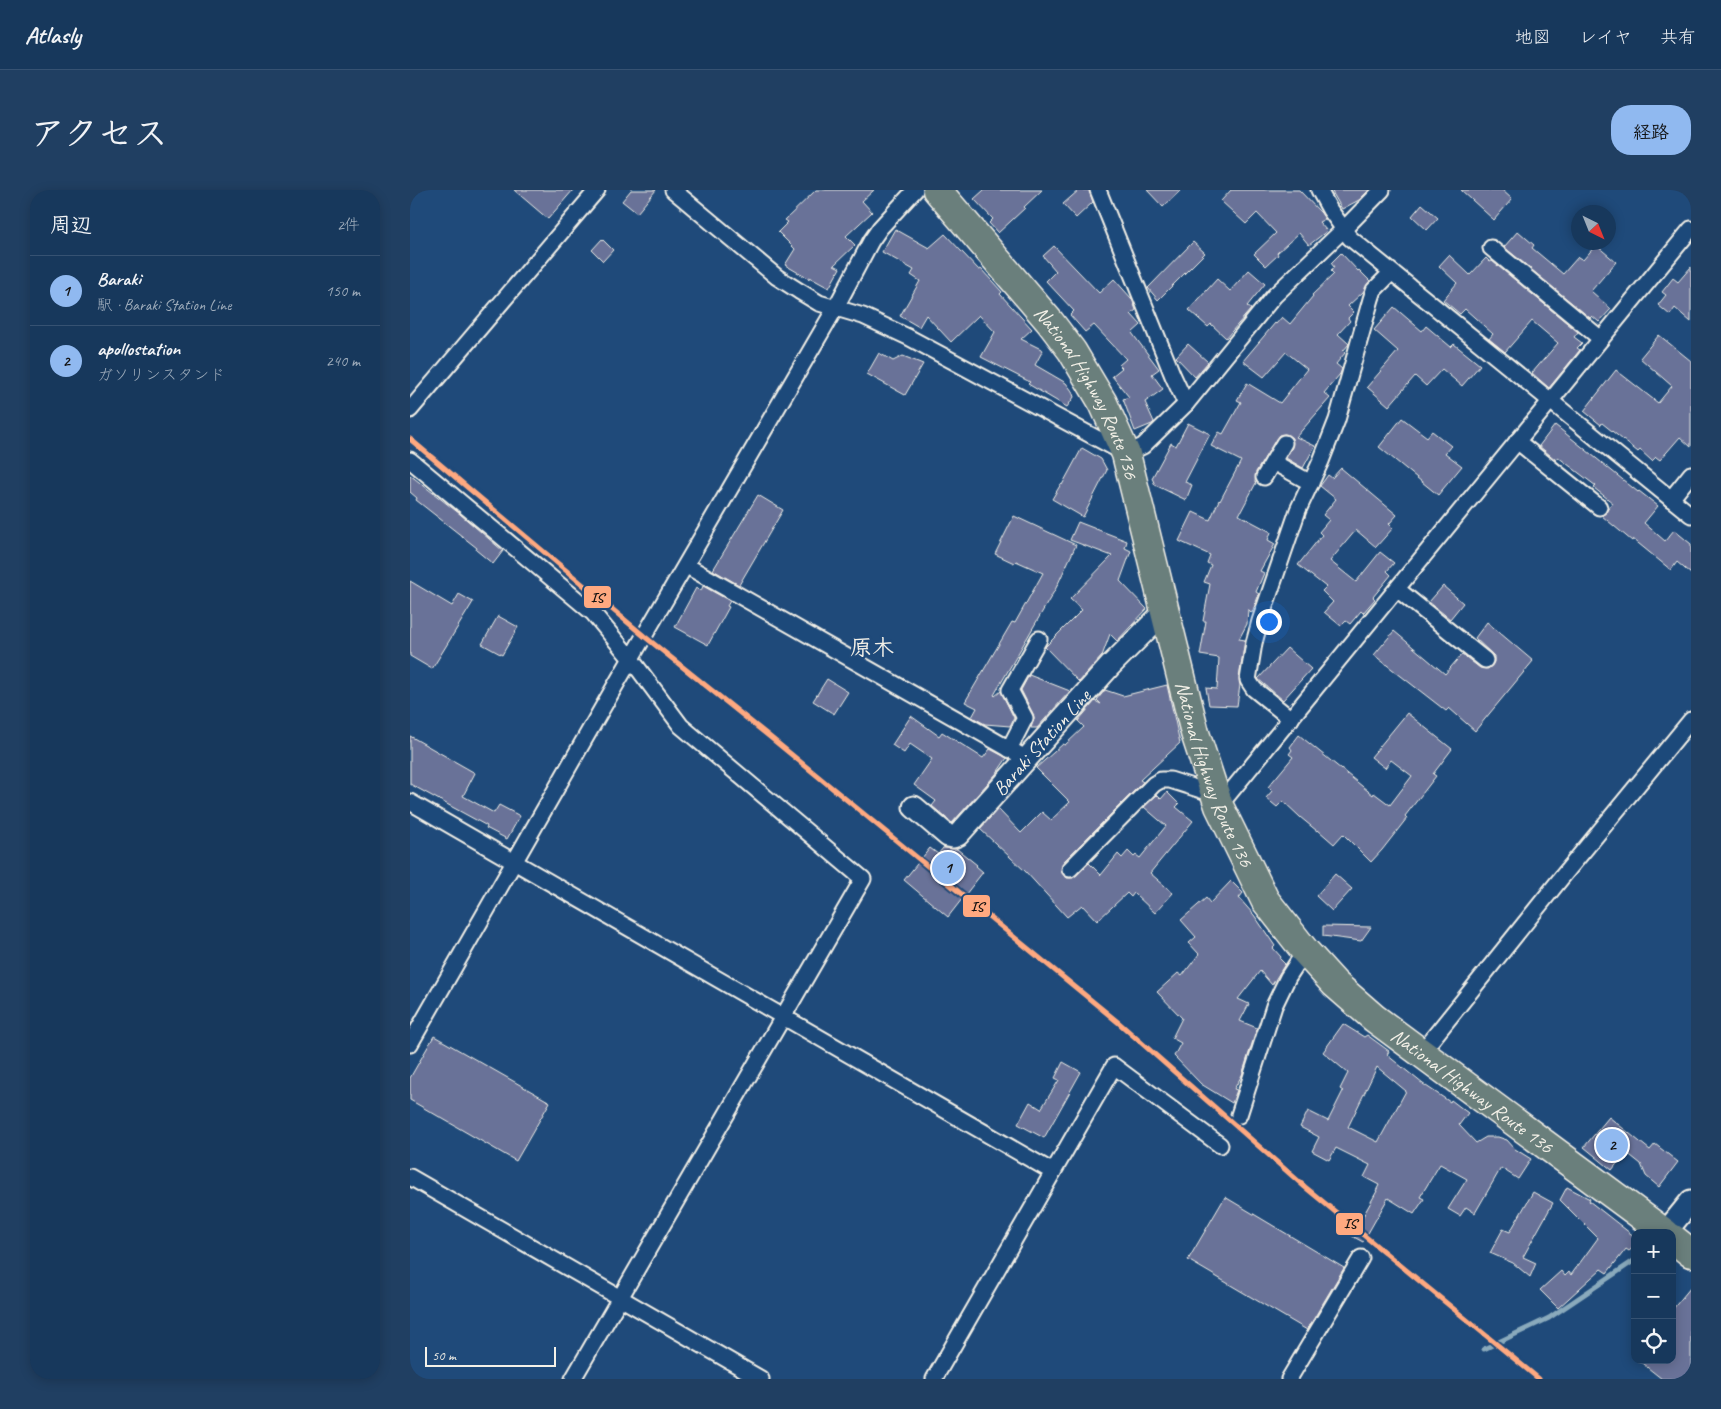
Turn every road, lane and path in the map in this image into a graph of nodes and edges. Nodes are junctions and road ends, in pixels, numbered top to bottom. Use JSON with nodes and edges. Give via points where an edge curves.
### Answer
{"nodes":[{"id":1,"x":598,"y":190,"type":"edge"},
{"id":2,"x":673,"y":190,"type":"edge"},
{"id":3,"x":915,"y":190,"type":"edge"},
{"id":4,"x":937,"y":190,"type":"edge"},
{"id":5,"x":1098,"y":190,"type":"edge"},
{"id":6,"x":1319,"y":190,"type":"edge"},
{"id":7,"x":1382,"y":190,"type":"edge"},
{"id":8,"x":1691,"y":229,"type":"edge"},
{"id":9,"x":1343,"y":230,"type":"junction"},
{"id":10,"x":1492,"y":248,"type":"dead end"},
{"id":11,"x":1391,"y":272,"type":"junction"},
{"id":12,"x":836,"y":307,"type":"junction"},
{"id":13,"x":1601,"y":339,"type":"junction"},
{"id":14,"x":1550,"y":401,"type":"junction"},
{"id":15,"x":1186,"y":404,"type":"junction"},
{"id":16,"x":410,"y":410,"type":"edge"},
{"id":17,"x":1517,"y":441,"type":"junction"},
{"id":18,"x":1284,"y":443,"type":"dead end"},
{"id":19,"x":1126,"y":454,"type":"junction"},
{"id":20,"x":410,"y":460,"type":"edge"},
{"id":21,"x":1273,"y":462,"type":"junction"},
{"id":22,"x":1691,"y":474,"type":"edge"},
{"id":23,"x":1264,"y":477,"type":"dead end"},
{"id":24,"x":1311,"y":483,"type":"junction"},
{"id":25,"x":1671,"y":499,"type":"junction"},
{"id":26,"x":1599,"y":507,"type":"dead end"},
{"id":27,"x":1691,"y":515,"type":"edge"},
{"id":28,"x":687,"y":566,"type":"junction"},
{"id":29,"x":1397,"y":589,"type":"junction"},
{"id":30,"x":1165,"y":611,"type":"junction"},
{"id":31,"x":1039,"y":638,"type":"dead end"},
{"id":32,"x":631,"y":659,"type":"junction"},
{"id":33,"x":1485,"y":660,"type":"dead end"},
{"id":34,"x":1291,"y":719,"type":"junction"},
{"id":35,"x":1691,"y":720,"type":"edge"},
{"id":36,"x":1018,"y":754,"type":"junction"},
{"id":37,"x":1217,"y":800,"type":"junction"},
{"id":38,"x":410,"y":802,"type":"edge"},
{"id":39,"x":914,"y":807,"type":"dead end"},
{"id":40,"x":514,"y":862,"type":"junction"},
{"id":41,"x":1070,"y":869,"type":"dead end"},
{"id":42,"x":1305,"y":951,"type":"junction"},
{"id":43,"x":784,"y":1016,"type":"junction"},
{"id":44,"x":410,"y":1044,"type":"edge"},
{"id":45,"x":1421,"y":1053,"type":"junction"},
{"id":46,"x":1239,"y":1115,"type":"dead end"},
{"id":47,"x":1220,"y":1145,"type":"dead end"},
{"id":48,"x":1053,"y":1172,"type":"junction"},
{"id":49,"x":410,"y":1177,"type":"edge"},
{"id":50,"x":1691,"y":1201,"type":"edge"},
{"id":51,"x":1660,"y":1229,"type":"edge"},
{"id":52,"x":1668,"y":1229,"type":"edge"},
{"id":53,"x":1676,"y":1241,"type":"edge"},
{"id":54,"x":1691,"y":1253,"type":"edge"},
{"id":55,"x":1361,"y":1258,"type":"dead end"},
{"id":56,"x":620,"y":1297,"type":"junction"},
{"id":57,"x":573,"y":1379,"type":"edge"},
{"id":58,"x":761,"y":1379,"type":"edge"},
{"id":59,"x":934,"y":1379,"type":"edge"},
{"id":60,"x":1289,"y":1379,"type":"edge"}],
"edges":[{"from":1,"to":16,"type":"street"},
{"from":2,"to":12,"type":"street","via":[[777,277],[819,303]]},
{"from":3,"to":12,"type":"street","via":[[871,241]]},
{"from":4,"to":19,"type":"highway","name":"National Highway Route 136","via":[[1072,351],[1103,403]]},
{"from":5,"to":15,"type":"street"},
{"from":6,"to":9,"type":"street"},
{"from":7,"to":9,"type":"street"},
{"from":8,"to":13,"type":"street"},
{"from":9,"to":11,"type":"street"},
{"from":9,"to":15,"type":"street","via":[[1274,296]]},
{"from":10,"to":13,"type":"street"},
{"from":11,"to":14,"type":"street"},
{"from":11,"to":24,"type":"street","via":[[1370,299],[1337,420]]},
{"from":12,"to":19,"type":"street","via":[[908,337]]},
{"from":12,"to":28,"type":"street"},
{"from":13,"to":14,"type":"street"},
{"from":14,"to":17,"type":"street"},
{"from":14,"to":25,"type":"street"},
{"from":15,"to":19,"type":"street","via":[[1143,446]]},
{"from":17,"to":26,"type":"street"},
{"from":17,"to":29,"type":"street"},
{"from":18,"to":21,"type":"street"},
{"from":19,"to":30,"type":"highway","name":"National Highway Route 136"},
{"from":20,"to":32,"type":"street","via":[[593,613]]},
{"from":21,"to":23,"type":"street"},
{"from":21,"to":24,"type":"street"},
{"from":22,"to":25,"type":"street"},
{"from":24,"to":34,"type":"street","via":[[1298,510],[1260,622],[1248,680],[1254,689]]},
{"from":25,"to":27,"type":"street"},
{"from":28,"to":32,"type":"street"},
{"from":28,"to":36,"type":"street"},
{"from":29,"to":33,"type":"street"},
{"from":29,"to":34,"type":"street"},
{"from":30,"to":36,"type":"main road","name":"Baraki Station Line"},
{"from":30,"to":37,"type":"highway","name":"National Highway Route 136"},
{"from":31,"to":36,"type":"street","via":[[1010,690],[1025,718]]},
{"from":32,"to":40,"type":"street"},
{"from":32,"to":43,"type":"street","via":[[681,726],[863,879]]},
{"from":34,"to":37,"type":"street"},
{"from":35,"to":45,"type":"street"},
{"from":36,"to":39,"type":"main road","name":"Baraki Station Line","via":[[958,835],[954,837],[943,833]]},
{"from":37,"to":41,"type":"street","via":[[1170,780],[1161,780]]},
{"from":37,"to":42,"type":"highway","name":"National Highway Route 136","via":[[1265,900]]},
{"from":38,"to":40,"type":"street"},
{"from":40,"to":43,"type":"street"},
{"from":40,"to":44,"type":"street"},
{"from":42,"to":45,"type":"highway","name":"National Highway Route 136","via":[[1335,984]]},
{"from":42,"to":46,"type":"street","via":[[1274,1006]]},
{"from":43,"to":48,"type":"street"},
{"from":43,"to":56,"type":"street"},
{"from":45,"to":51,"type":"highway","name":"National Highway Route 136"},
{"from":47,"to":48,"type":"street","via":[[1114,1066]]},
{"from":48,"to":59,"type":"street"},
{"from":49,"to":56,"type":"street"},
{"from":50,"to":52,"type":"main road"},
{"from":53,"to":54,"type":"highway"},
{"from":55,"to":60,"type":"street"},
{"from":56,"to":57,"type":"street"},
{"from":56,"to":58,"type":"street"}]}
